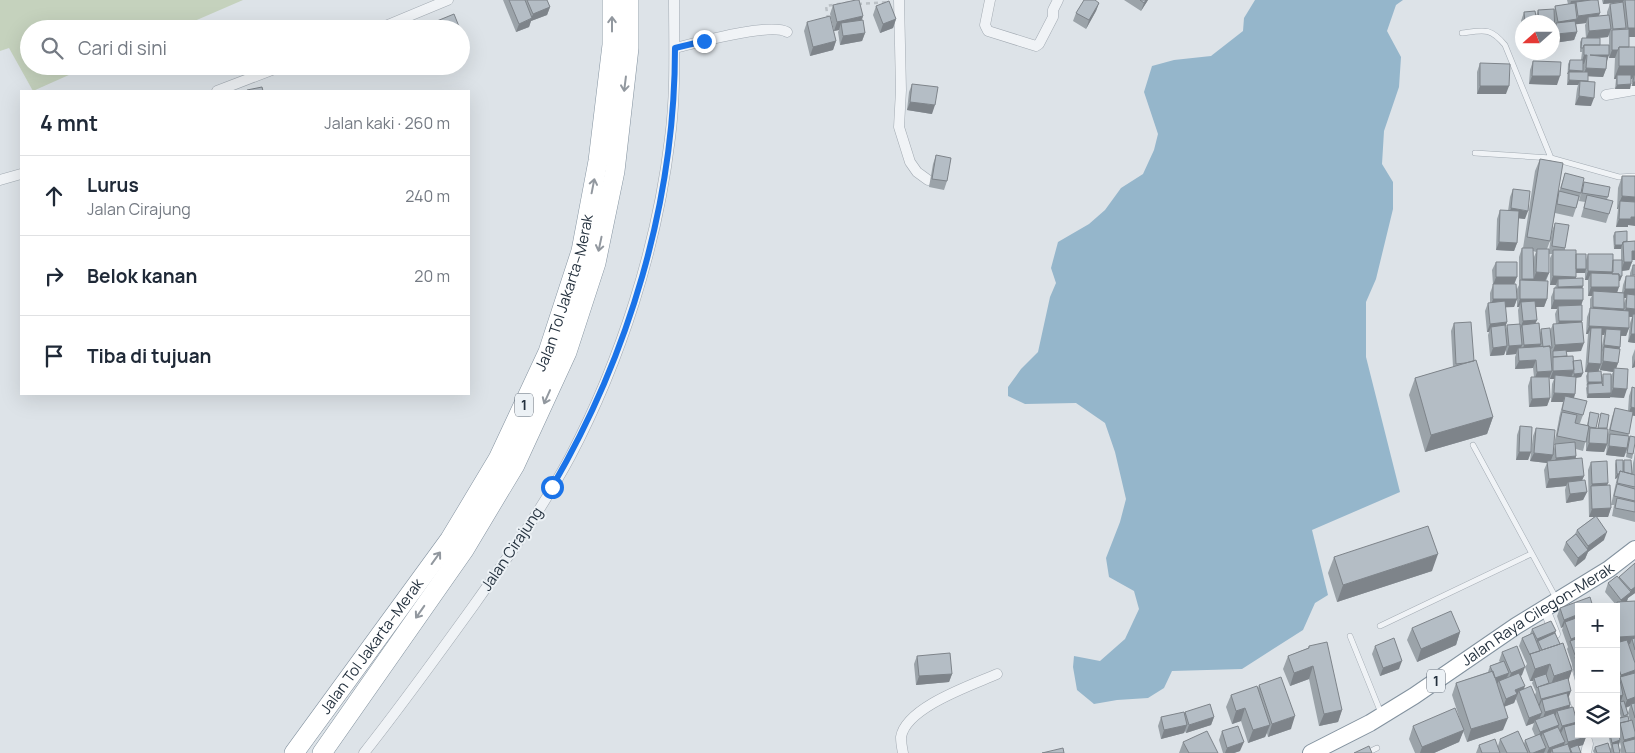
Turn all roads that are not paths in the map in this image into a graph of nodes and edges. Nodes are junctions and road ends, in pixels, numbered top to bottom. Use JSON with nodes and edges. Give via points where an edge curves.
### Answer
{"nodes":[{"id":1,"x":448,"y":0,"type":"edge"},
{"id":2,"x":612,"y":0,"type":"edge"},
{"id":3,"x":629,"y":0,"type":"edge"},
{"id":4,"x":674,"y":0,"type":"edge"},
{"id":5,"x":990,"y":0,"type":"edge"},
{"id":6,"x":1058,"y":0,"type":"edge"},
{"id":7,"x":899,"y":1,"type":"edge"},
{"id":8,"x":400,"y":20,"type":"edge"},
{"id":9,"x":787,"y":32,"type":"dead end"},
{"id":10,"x":1462,"y":33,"type":"dead end"},
{"id":11,"x":675,"y":48,"type":"junction"},
{"id":12,"x":259,"y":75,"type":"edge"},
{"id":13,"x":220,"y":90,"type":"edge"},
{"id":14,"x":1635,"y":90,"type":"edge"},
{"id":15,"x":1606,"y":95,"type":"dead end"},
{"id":16,"x":1475,"y":153,"type":"dead end"},
{"id":17,"x":1551,"y":158,"type":"junction"},
{"id":18,"x":20,"y":174,"type":"edge"},
{"id":19,"x":1635,"y":176,"type":"edge"},
{"id":20,"x":0,"y":180,"type":"edge"},
{"id":21,"x":928,"y":180,"type":"dead end"},
{"id":22,"x":1473,"y":445,"type":"dead end"},
{"id":23,"x":1635,"y":549,"type":"edge"},
{"id":24,"x":1531,"y":554,"type":"junction"},
{"id":25,"x":1551,"y":605,"type":"junction"},
{"id":26,"x":1380,"y":626,"type":"dead end"},
{"id":27,"x":1350,"y":636,"type":"dead end"},
{"id":28,"x":1560,"y":645,"type":"edge"},
{"id":29,"x":1564,"y":661,"type":"edge"},
{"id":30,"x":997,"y":674,"type":"dead end"},
{"id":31,"x":1575,"y":700,"type":"edge"},
{"id":32,"x":1382,"y":716,"type":"junction"},
{"id":33,"x":1586,"y":738,"type":"edge"},
{"id":34,"x":1378,"y":748,"type":"dead end"},
{"id":35,"x":294,"y":753,"type":"edge"},
{"id":36,"x":322,"y":753,"type":"edge"},
{"id":37,"x":364,"y":753,"type":"edge"},
{"id":38,"x":903,"y":753,"type":"edge"},
{"id":39,"x":1311,"y":753,"type":"edge"},
{"id":40,"x":1367,"y":753,"type":"edge"},
{"id":41,"x":1586,"y":753,"type":"edge"}],
"edges":[{"from":1,"to":8,"type":"street"},
{"from":35,"to":2,"type":"highway","name":"Jalan Tol Jakarta–Merak","number":"1","one_way":true,"via":[[450,539],[498,459],[548,352],[581,251],[598,161],[612,45]]},
{"from":3,"to":36,"type":"highway","name":"Jalan Tol Jakarta–Merak","number":"1","one_way":true,"via":[[629,48],[615,171],[596,263],[567,352],[515,465],[464,550]]},
{"from":4,"to":11,"type":"street","name":"Jalan Cirajung"},
{"from":5,"to":6,"type":"street","via":[[985,25],[988,31],[1036,46]]},
{"from":7,"to":21,"type":"street","via":[[899,128],[910,162]]},
{"from":9,"to":11,"type":"street","via":[[781,28],[765,29]]},
{"from":10,"to":17,"type":"lane","via":[[1481,30],[1495,33],[1505,45]]},
{"from":11,"to":37,"type":"street","name":"Jalan Cirajung","via":[[670,137],[658,212],[637,296],[603,388],[569,458],[531,524]]},
{"from":12,"to":13,"type":"street"},
{"from":14,"to":15,"type":"street"},
{"from":16,"to":17,"type":"lane"},
{"from":17,"to":19,"type":"lane","via":[[1619,177]]},
{"from":18,"to":20,"type":"street"},
{"from":22,"to":24,"type":"lane"},
{"from":23,"to":25,"type":"highway","name":"Jalan Raya Cilegon-Merak","number":"1"},
{"from":24,"to":25,"type":"lane"},
{"from":24,"to":26,"type":"lane"},
{"from":25,"to":28,"type":"street"},
{"from":25,"to":32,"type":"highway","name":"Jalan Raya Cilegon-Merak","number":"1"},
{"from":27,"to":32,"type":"lane"},
{"from":29,"to":31,"type":"street"},
{"from":30,"to":38,"type":"street","via":[[936,699],[911,720],[901,736]]},
{"from":32,"to":39,"type":"highway","name":"Jalan Raya Cilegon-Merak","number":"1"},
{"from":33,"to":41,"type":"street"},
{"from":34,"to":40,"type":"lane"}]}
